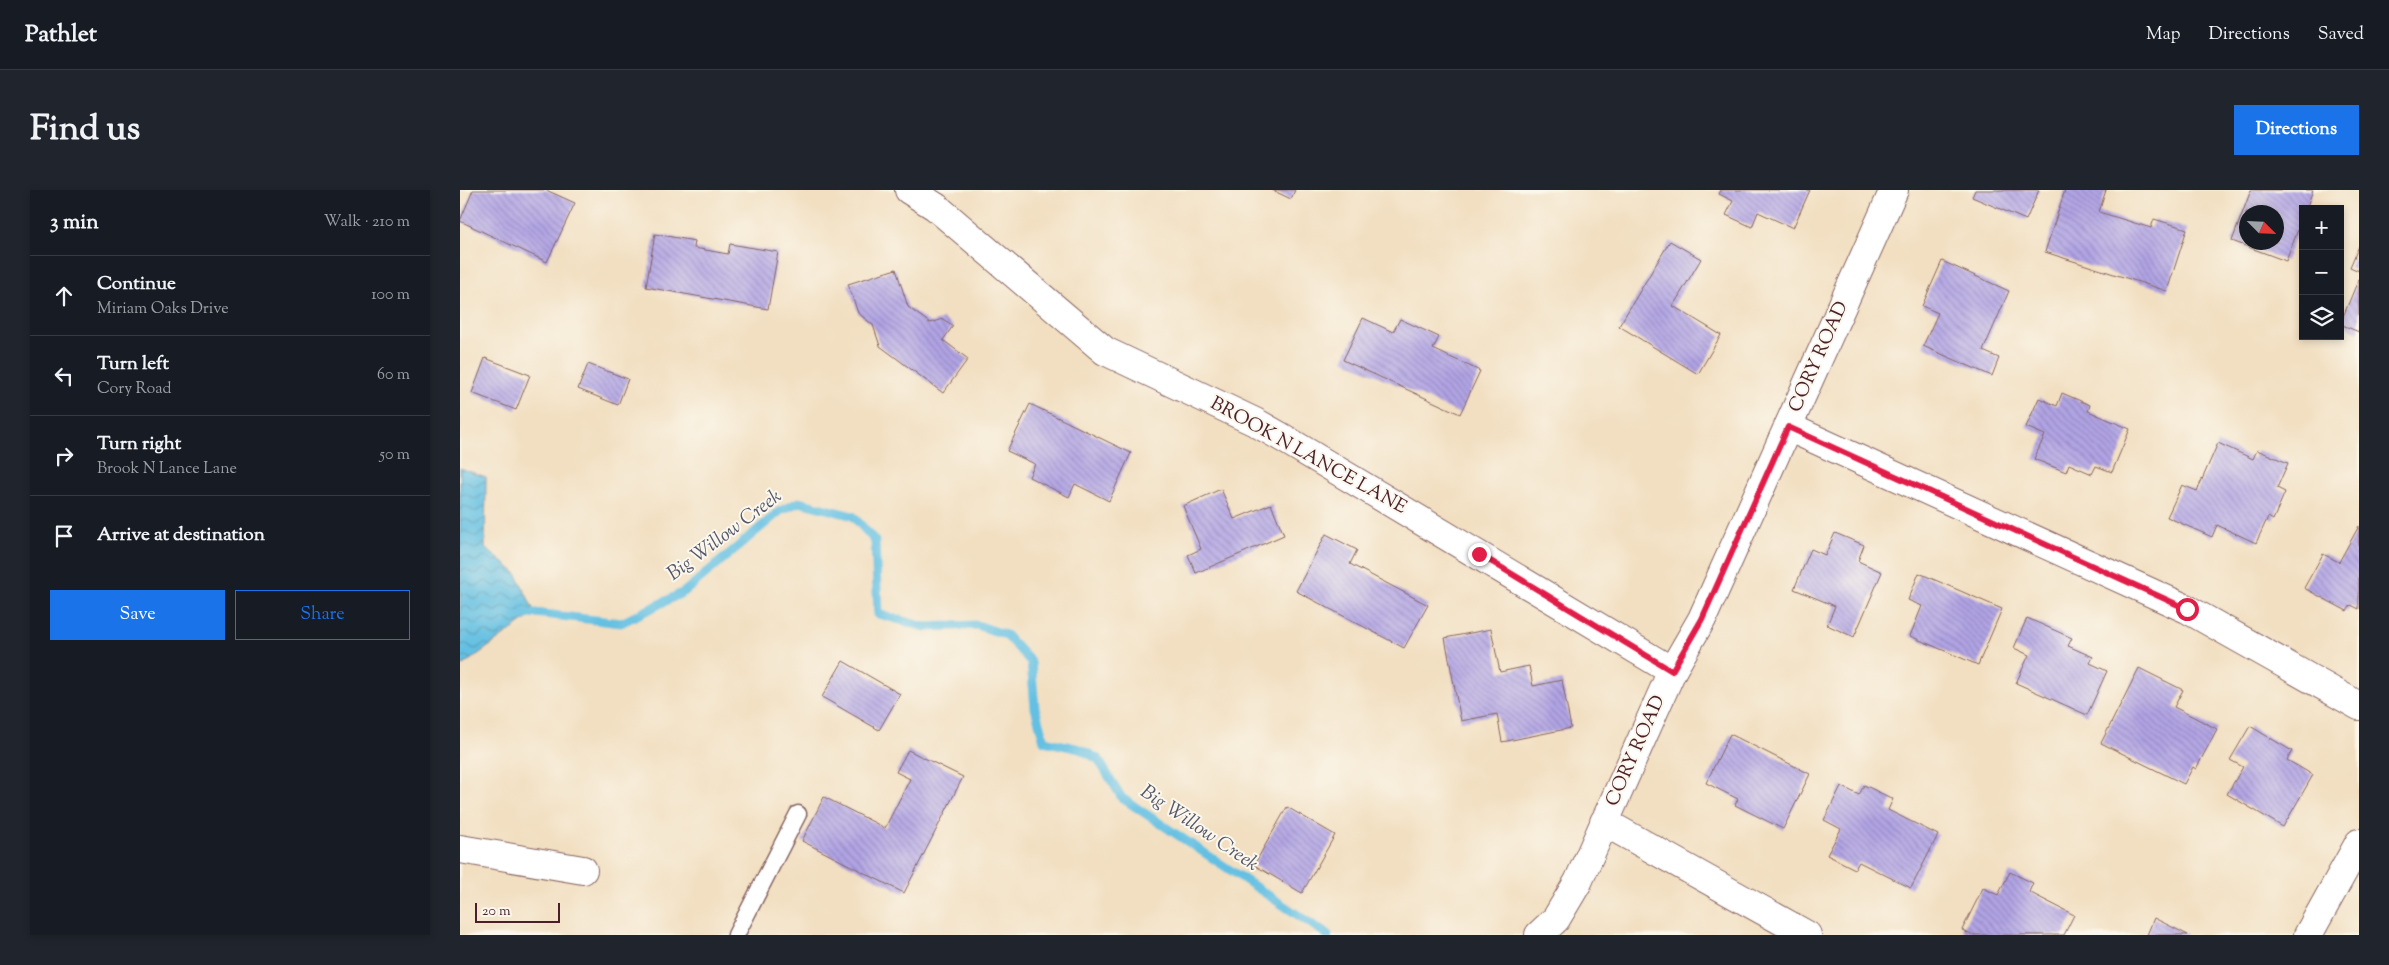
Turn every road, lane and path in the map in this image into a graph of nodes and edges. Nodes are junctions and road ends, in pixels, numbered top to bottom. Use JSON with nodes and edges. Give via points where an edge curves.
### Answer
{"nodes":[{"id":1,"x":909,"y":190,"type":"edge"},
{"id":2,"x":1894,"y":190,"type":"edge"},
{"id":3,"x":1788,"y":427,"type":"junction"},
{"id":4,"x":1672,"y":671,"type":"junction"},
{"id":5,"x":2359,"y":706,"type":"edge"},
{"id":6,"x":798,"y":814,"type":"dead end"},
{"id":7,"x":1604,"y":822,"type":"junction"},
{"id":8,"x":2359,"y":843,"type":"edge"},
{"id":9,"x":460,"y":849,"type":"edge"},
{"id":10,"x":583,"y":870,"type":"dead end"},
{"id":11,"x":736,"y":935,"type":"edge"},
{"id":12,"x":1539,"y":935,"type":"edge"},
{"id":13,"x":1807,"y":935,"type":"edge"},
{"id":14,"x":2308,"y":935,"type":"edge"}],
"edges":[{"from":1,"to":4,"type":"street","name":"BROOK N LANCE LANE","via":[[936,207],[1106,351],[1283,438]]},
{"from":2,"to":3,"type":"street","name":"CORY ROAD"},
{"from":3,"to":4,"type":"street","name":"CORY ROAD","via":[[1702,619]]},
{"from":3,"to":5,"type":"street","via":[[2187,609]]},
{"from":4,"to":7,"type":"street","name":"CORY ROAD"},
{"from":6,"to":11,"type":"lane"},
{"from":7,"to":12,"type":"street","name":"CORY ROAD","via":[[1578,882],[1556,919]]},
{"from":7,"to":13,"type":"street"},
{"from":8,"to":14,"type":"street"},
{"from":9,"to":10,"type":"street"}]}
